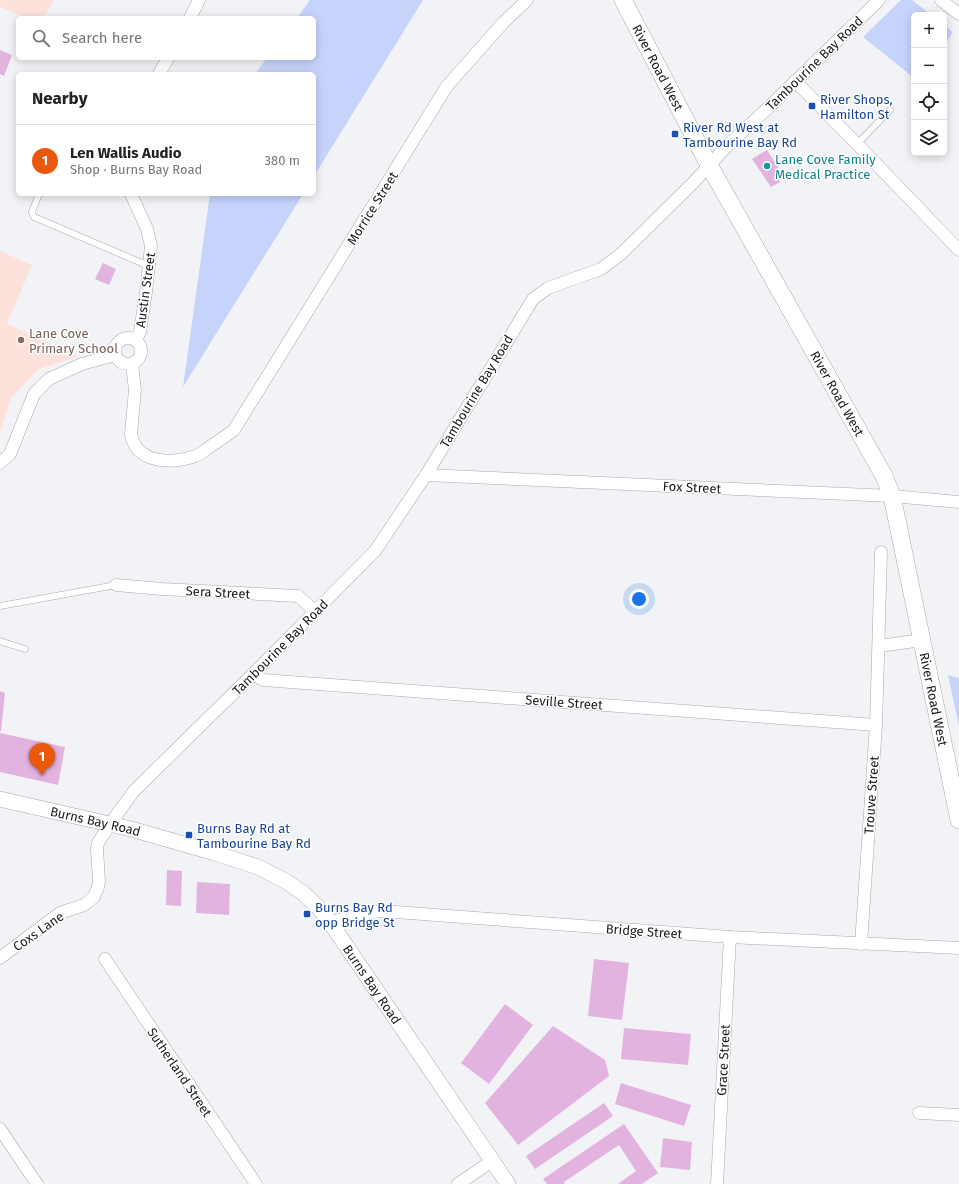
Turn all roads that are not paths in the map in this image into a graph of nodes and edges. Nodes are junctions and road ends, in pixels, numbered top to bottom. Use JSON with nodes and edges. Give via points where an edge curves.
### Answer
{"nodes":[{"id":1,"x":199,"y":0,"type":"edge"},
{"id":2,"x":527,"y":0,"type":"edge"},
{"id":3,"x":623,"y":0,"type":"edge"},
{"id":4,"x":879,"y":0,"type":"edge"},
{"id":5,"x":941,"y":0,"type":"edge"},
{"id":6,"x":959,"y":14,"type":"edge"},
{"id":7,"x":191,"y":16,"type":"edge"},
{"id":8,"x":167,"y":60,"type":"edge"},
{"id":9,"x":160,"y":72,"type":"edge"},
{"id":10,"x":795,"y":81,"type":"junction"},
{"id":11,"x":890,"y":110,"type":"dead end"},
{"id":12,"x":857,"y":144,"type":"junction"},
{"id":13,"x":709,"y":165,"type":"junction"},
{"id":14,"x":37,"y":196,"type":"edge"},
{"id":15,"x":133,"y":196,"type":"edge"},
{"id":16,"x":959,"y":250,"type":"edge"},
{"id":17,"x":149,"y":266,"type":"junction"},
{"id":18,"x":136,"y":340,"type":"junction"},
{"id":19,"x":115,"y":355,"type":"junction"},
{"id":20,"x":132,"y":364,"type":"junction"},
{"id":21,"x":0,"y":463,"type":"edge"},
{"id":22,"x":426,"y":475,"type":"junction"},
{"id":23,"x":892,"y":496,"type":"junction"},
{"id":24,"x":959,"y":502,"type":"edge"},
{"id":25,"x":881,"y":552,"type":"dead end"},
{"id":26,"x":116,"y":585,"type":"joint"},
{"id":27,"x":0,"y":606,"type":"edge"},
{"id":28,"x":315,"y":611,"type":"junction"},
{"id":29,"x":922,"y":640,"type":"junction"},
{"id":30,"x":0,"y":641,"type":"edge"},
{"id":31,"x":879,"y":646,"type":"junction"},
{"id":32,"x":25,"y":649,"type":"dead end"},
{"id":33,"x":253,"y":674,"type":"junction"},
{"id":34,"x":876,"y":725,"type":"junction"},
{"id":35,"x":0,"y":799,"type":"edge"},
{"id":36,"x":959,"y":820,"type":"edge"},
{"id":37,"x":110,"y":824,"type":"junction"},
{"id":38,"x":330,"y":922,"type":"junction"},
{"id":39,"x":730,"y":937,"type":"junction"},
{"id":40,"x":861,"y":944,"type":"junction"},
{"id":41,"x":959,"y":948,"type":"edge"},
{"id":42,"x":0,"y":958,"type":"edge"},
{"id":43,"x":105,"y":959,"type":"dead end"},
{"id":44,"x":919,"y":1113,"type":"dead end"},
{"id":45,"x":956,"y":1115,"type":"edge"},
{"id":46,"x":0,"y":1129,"type":"edge"},
{"id":47,"x":492,"y":1161,"type":"junction"},
{"id":48,"x":37,"y":1184,"type":"edge"},
{"id":49,"x":256,"y":1184,"type":"edge"},
{"id":50,"x":458,"y":1184,"type":"edge"},
{"id":51,"x":508,"y":1184,"type":"edge"},
{"id":52,"x":717,"y":1184,"type":"edge"}],
"edges":[{"from":1,"to":7,"type":"street"},
{"from":2,"to":20,"type":"street","name":"Morrice Street","via":[[502,23],[447,86],[234,430],[196,456],[178,460],[156,460],[140,453],[130,434],[135,390]]},
{"from":3,"to":13,"type":"main road","name":"River Road West"},
{"from":4,"to":10,"type":"street","name":"Tambourine Bay Road"},
{"from":5,"to":6,"type":"street"},
{"from":8,"to":9,"type":"street"},
{"from":10,"to":12,"type":"street"},
{"from":10,"to":13,"type":"street","name":"Tambourine Bay Road"},
{"from":11,"to":12,"type":"lane"},
{"from":12,"to":16,"type":"street"},
{"from":13,"to":22,"type":"street","name":"Tambourine Bay Road","via":[[610,263],[601,269],[548,288],[533,299]]},
{"from":13,"to":23,"type":"main road","name":"River Road West","via":[[884,476]]},
{"from":14,"to":17,"type":"lane","via":[[32,212],[34,217]]},
{"from":15,"to":17,"type":"street","name":"Austin Street","via":[[151,246]]},
{"from":17,"to":18,"type":"street","name":"Austin Street","via":[[140,332]]},
{"from":18,"to":19,"type":"street","via":[[128,338],[120,341],[115,347]]},
{"from":18,"to":20,"type":"street","via":[[141,347],[141,355]]},
{"from":19,"to":20,"type":"street","via":[[123,364]]},
{"from":19,"to":21,"type":"street","via":[[82,364],[49,379],[34,394],[10,454]]},
{"from":22,"to":23,"type":"street","name":"Fox Street"},
{"from":22,"to":28,"type":"street","name":"Tambourine Bay Road","via":[[375,551]]},
{"from":23,"to":24,"type":"street","name":"Fox Street"},
{"from":23,"to":29,"type":"main road","name":"River Road West"},
{"from":25,"to":31,"type":"street","name":"Trouve Street"},
{"from":26,"to":27,"type":"lane"},
{"from":26,"to":28,"type":"street","name":"Sera Street","via":[[298,596]]},
{"from":28,"to":33,"type":"street","name":"Tambourine Bay Road"},
{"from":29,"to":31,"type":"street"},
{"from":29,"to":36,"type":"main road","name":"River Road West"},
{"from":30,"to":32,"type":"lane"},
{"from":31,"to":34,"type":"street","name":"Trouve Street"},
{"from":33,"to":34,"type":"street","name":"Seville Street","via":[[263,680]]},
{"from":33,"to":37,"type":"street","name":"Tambourine Bay Road","via":[[141,783]]},
{"from":34,"to":40,"type":"street","name":"Trouve Street"},
{"from":35,"to":37,"type":"street","name":"Burns Bay Road"},
{"from":37,"to":38,"type":"street","name":"Burns Bay Road","via":[[215,853],[266,871],[311,899]]},
{"from":37,"to":42,"type":"street","name":"Coxs Lane","via":[[100,838],[97,849],[99,881],[94,897],[84,905],[60,913]]},
{"from":38,"to":39,"type":"street","name":"Bridge Street","via":[[382,912]]},
{"from":38,"to":47,"type":"street","name":"Burns Bay Road"},
{"from":39,"to":40,"type":"street","name":"Bridge Street"},
{"from":39,"to":52,"type":"street","name":"Grace Street"},
{"from":40,"to":41,"type":"street","name":"Bridge Street"},
{"from":43,"to":49,"type":"street","name":"Sutherland Street"},
{"from":44,"to":45,"type":"street"},
{"from":46,"to":48,"type":"street"},
{"from":47,"to":50,"type":"street"},
{"from":47,"to":51,"type":"street","name":"Burns Bay Road"}]}
